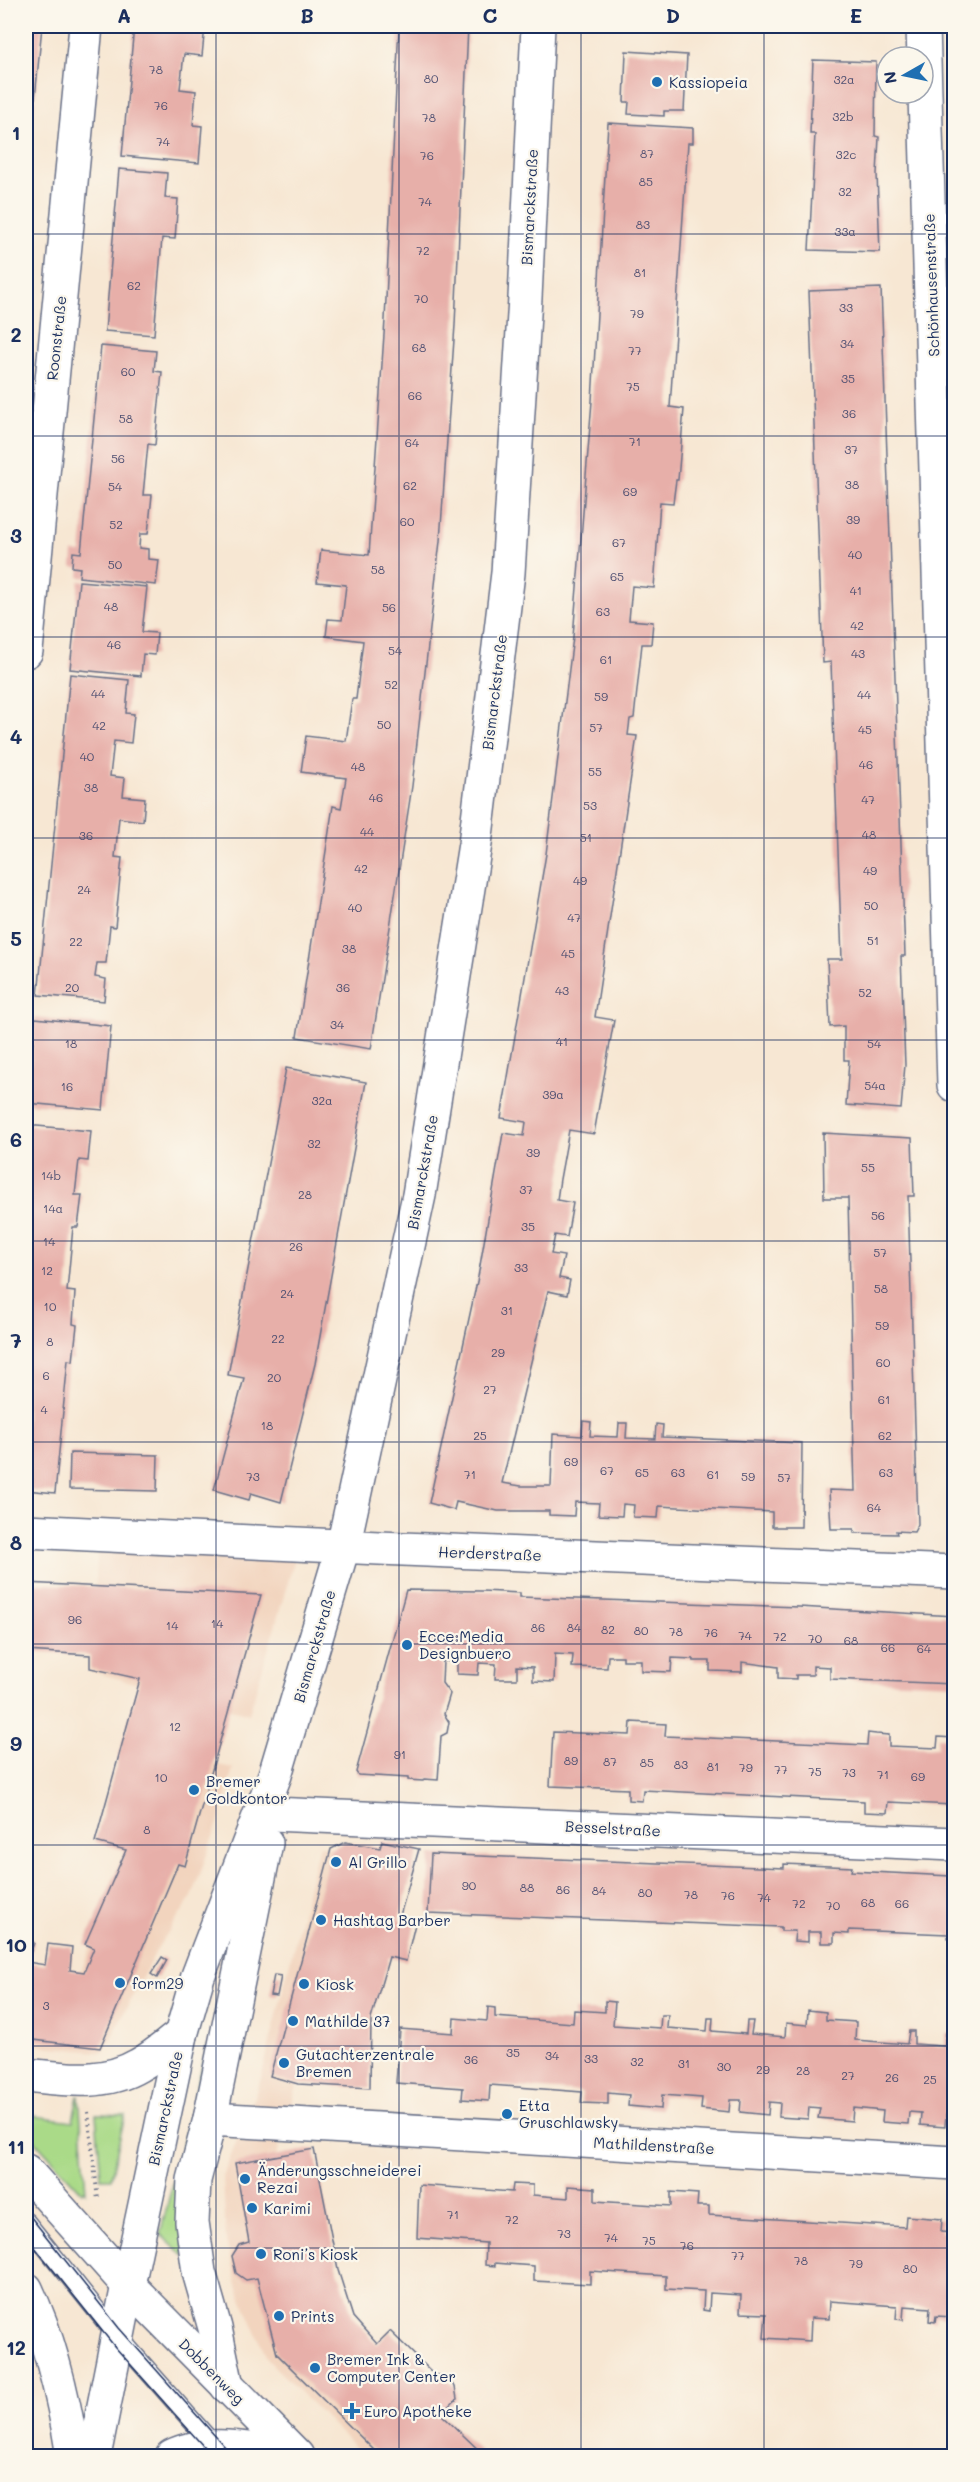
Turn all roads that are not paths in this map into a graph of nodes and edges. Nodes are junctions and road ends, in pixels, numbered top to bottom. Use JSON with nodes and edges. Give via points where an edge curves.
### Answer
{"nodes":[{"id":1,"x":86,"y":26,"type":"edge"},
{"id":2,"x":538,"y":26,"type":"edge"},
{"id":3,"x":923,"y":26,"type":"edge"},
{"id":4,"x":26,"y":651,"type":"edge"},
{"id":5,"x":954,"y":1085,"type":"edge"},
{"id":6,"x":26,"y":1531,"type":"edge"},
{"id":7,"x":343,"y":1547,"type":"junction"},
{"id":8,"x":954,"y":1572,"type":"edge"},
{"id":9,"x":275,"y":1776,"type":"junction"},
{"id":10,"x":272,"y":1814,"type":"junction"},
{"id":11,"x":954,"y":1844,"type":"edge"},
{"id":12,"x":181,"y":2035,"type":"junction"},
{"id":13,"x":26,"y":2075,"type":"edge"},
{"id":14,"x":210,"y":2119,"type":"junction"},
{"id":15,"x":954,"y":2163,"type":"edge"},
{"id":16,"x":26,"y":2171,"type":"edge"},
{"id":17,"x":26,"y":2222,"type":"edge"},
{"id":18,"x":128,"y":2285,"type":"junction"},
{"id":19,"x":32,"y":2302,"type":"edge"},
{"id":20,"x":118,"y":2337,"type":"junction"},
{"id":21,"x":227,"y":2386,"type":"junction"},
{"id":22,"x":221,"y":2452,"type":"edge"},
{"id":23,"x":296,"y":2456,"type":"edge"},
{"id":24,"x":73,"y":2457,"type":"edge"},
{"id":25,"x":94,"y":2457,"type":"edge"},
{"id":26,"x":172,"y":2457,"type":"edge"}],
"edges":[{"from":1,"to":4,"type":"street","name":"Roonstraße"},
{"from":2,"to":7,"type":"street","name":"Bismarckstraße","via":[[508,573],[475,844],[419,1195]]},
{"from":3,"to":5,"type":"street","name":"Schönhausenstraße"},
{"from":6,"to":7,"type":"street","name":"Herderstraße"},
{"from":7,"to":8,"type":"street","name":"Herderstraße"},
{"from":7,"to":9,"type":"street","name":"Bismarckstraße"},
{"from":9,"to":10,"type":"street"},
{"from":9,"to":12,"type":"street","name":"Bismarckstraße","via":[[198,1976]]},
{"from":10,"to":11,"type":"street","name":"Besselstraße"},
{"from":10,"to":14,"type":"street"},
{"from":12,"to":13,"type":"street","via":[[140,2065],[120,2074],[85,2081]]},
{"from":12,"to":18,"type":"street","name":"Bismarckstraße"},
{"from":14,"to":15,"type":"street","name":"Mathildenstraße"},
{"from":14,"to":21,"type":"street","via":[[194,2180],[192,2222],[199,2272]]},
{"from":16,"to":18,"type":"street","name":"Dobbenweg"},
{"from":17,"to":20,"type":"lane"},
{"from":18,"to":20,"type":"street","name":"Bismarckstraße"},
{"from":18,"to":21,"type":"street","name":"Dobbenweg"},
{"from":19,"to":24,"type":"street","via":[[50,2348]]},
{"from":20,"to":22,"type":"lane"},
{"from":20,"to":25,"type":"street","name":"Bismarckstraße"},
{"from":21,"to":23,"type":"street","name":"Dobbenweg"},
{"from":22,"to":23,"type":"street"},
{"from":22,"to":26,"type":"street","via":[[182,2452]]}]}
